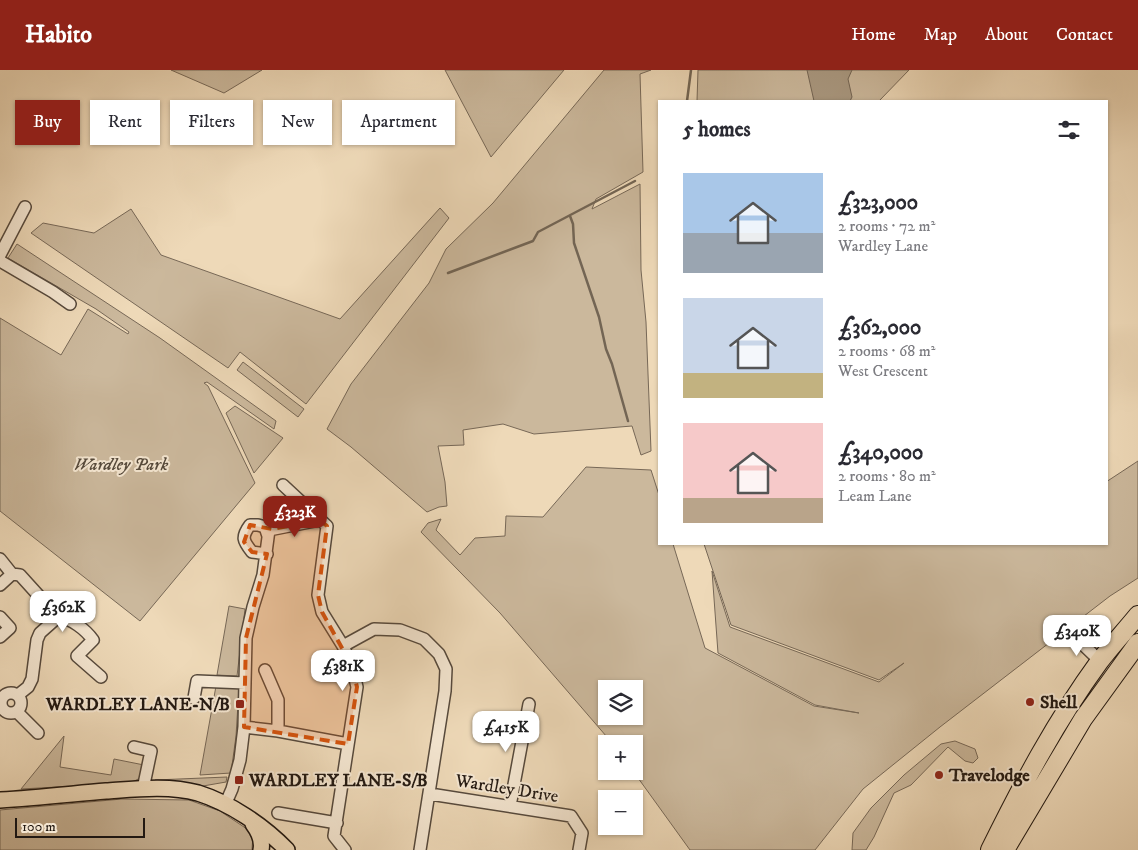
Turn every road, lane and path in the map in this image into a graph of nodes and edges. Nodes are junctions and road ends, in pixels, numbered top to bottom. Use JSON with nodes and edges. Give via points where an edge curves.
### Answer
{"nodes":[{"id":1,"x":25,"y":207,"type":"dead end"},
{"id":2,"x":2,"y":251,"type":"edge"},
{"id":3,"x":0,"y":260,"type":"edge"},
{"id":4,"x":70,"y":304,"type":"dead end"},
{"id":5,"x":282,"y":485,"type":"dead end"},
{"id":6,"x":320,"y":520,"type":"junction"},
{"id":7,"x":268,"y":536,"type":"junction"},
{"id":8,"x":267,"y":554,"type":"junction"},
{"id":9,"x":0,"y":559,"type":"edge"},
{"id":10,"x":12,"y":574,"type":"junction"},
{"id":11,"x":0,"y":585,"type":"edge"},
{"id":12,"x":1138,"y":615,"type":"edge"},
{"id":13,"x":0,"y":617,"type":"edge"},
{"id":14,"x":58,"y":617,"type":"junction"},
{"id":15,"x":1073,"y":635,"type":"dead end"},
{"id":16,"x":0,"y":637,"type":"edge"},
{"id":17,"x":1138,"y":643,"type":"edge"},
{"id":18,"x":343,"y":646,"type":"junction"},
{"id":19,"x":1100,"y":661,"type":"junction"},
{"id":20,"x":265,"y":670,"type":"dead end"},
{"id":21,"x":101,"y":677,"type":"dead end"},
{"id":22,"x":245,"y":683,"type":"junction"},
{"id":23,"x":18,"y":695,"type":"junction"},
{"id":24,"x":194,"y":698,"type":"dead end"},
{"id":25,"x":529,"y":704,"type":"dead end"},
{"id":26,"x":17,"y":712,"type":"junction"},
{"id":27,"x":244,"y":727,"type":"junction"},
{"id":28,"x":278,"y":731,"type":"junction"},
{"id":29,"x":38,"y":733,"type":"dead end"},
{"id":30,"x":348,"y":744,"type":"junction"},
{"id":31,"x":134,"y":747,"type":"dead end"},
{"id":32,"x":144,"y":789,"type":"junction"},
{"id":33,"x":430,"y":794,"type":"junction"},
{"id":34,"x":0,"y":800,"type":"edge"},
{"id":35,"x":225,"y":805,"type":"junction"},
{"id":36,"x":510,"y":806,"type":"junction"},
{"id":37,"x":278,"y":813,"type":"dead end"},
{"id":38,"x":253,"y":822,"type":"junction"},
{"id":39,"x":337,"y":823,"type":"junction"},
{"id":40,"x":261,"y":850,"type":"edge"},
{"id":41,"x":287,"y":850,"type":"edge"},
{"id":42,"x":345,"y":850,"type":"edge"},
{"id":43,"x":420,"y":850,"type":"edge"},
{"id":44,"x":579,"y":850,"type":"edge"},
{"id":45,"x":990,"y":850,"type":"edge"},
{"id":46,"x":1006,"y":850,"type":"edge"}],
"edges":[{"from":1,"to":2,"type":"street"},
{"from":3,"to":4,"type":"street"},
{"from":5,"to":6,"type":"street"},
{"from":6,"to":7,"type":"street","via":[[268,530]]},
{"from":6,"to":18,"type":"street","via":[[326,526],[318,594],[322,612]]},
{"from":7,"to":8,"type":"street"},
{"from":7,"to":8,"type":"street","via":[[264,527],[258,525],[250,525],[244,532],[244,542],[252,552]]},
{"from":8,"to":22,"type":"street","via":[[246,638]]},
{"from":9,"to":10,"type":"street"},
{"from":10,"to":11,"type":"street"},
{"from":10,"to":14,"type":"street","via":[[26,579]]},
{"from":12,"to":19,"type":"highway"},
{"from":13,"to":16,"type":"street","via":[[10,628]]},
{"from":14,"to":21,"type":"street","via":[[88,632],[93,640],[77,656]]},
{"from":14,"to":23,"type":"street","via":[[40,633],[32,679]]},
{"from":15,"to":19,"type":"street"},
{"from":17,"to":46,"type":"highway","via":[[1082,719]]},
{"from":18,"to":30,"type":"street","via":[[357,687]]},
{"from":18,"to":33,"type":"street","via":[[374,629],[400,630],[424,638],[439,654],[446,669],[445,691]]},
{"from":19,"to":45,"type":"highway","via":[[1034,764]]},
{"from":20,"to":28,"type":"street","via":[[278,700]]},
{"from":22,"to":24,"type":"street","via":[[197,681]]},
{"from":22,"to":27,"type":"street"},
{"from":23,"to":26,"type":"street","via":[[21,704]]},
{"from":23,"to":26,"type":"street","via":[[8,693],[0,702],[6,712]]},
{"from":25,"to":36,"type":"street"},
{"from":26,"to":29,"type":"street"},
{"from":27,"to":28,"type":"street"},
{"from":27,"to":35,"type":"street","via":[[238,768]]},
{"from":28,"to":30,"type":"street"},
{"from":30,"to":39,"type":"street"},
{"from":31,"to":32,"type":"street","via":[[150,750]]},
{"from":32,"to":34,"type":"main road"},
{"from":32,"to":35,"type":"main road","via":[[197,793]]},
{"from":33,"to":36,"type":"street","name":"Wardley Drive"},
{"from":33,"to":43,"type":"street"},
{"from":35,"to":38,"type":"main road"},
{"from":36,"to":44,"type":"street","name":"Wardley Drive","via":[[571,816],[582,833]]},
{"from":37,"to":39,"type":"street"},
{"from":38,"to":40,"type":"main road","via":[[259,832]]},
{"from":38,"to":41,"type":"main road"},
{"from":39,"to":42,"type":"street","via":[[334,836]]}]}
